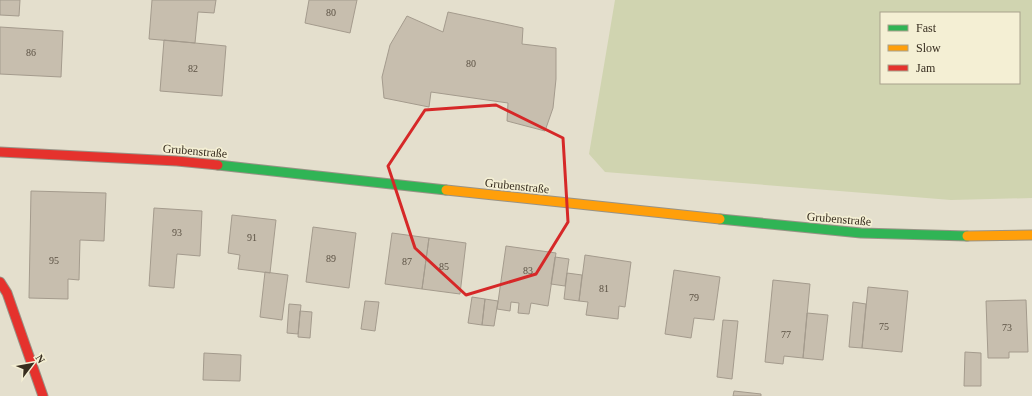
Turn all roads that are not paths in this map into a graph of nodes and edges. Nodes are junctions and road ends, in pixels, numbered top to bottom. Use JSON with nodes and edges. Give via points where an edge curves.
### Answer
{"nodes":[{"id":1,"x":0,"y":152,"type":"edge"},
{"id":2,"x":1032,"y":235,"type":"edge"},
{"id":3,"x":0,"y":282,"type":"edge"},
{"id":4,"x":43,"y":396,"type":"edge"}],
"edges":[{"from":1,"to":2,"type":"street","name":"Grubenstraße","via":[[177,161],[860,233],[984,237]]},
{"from":3,"to":4,"type":"street","via":[[7,293]]}]}
